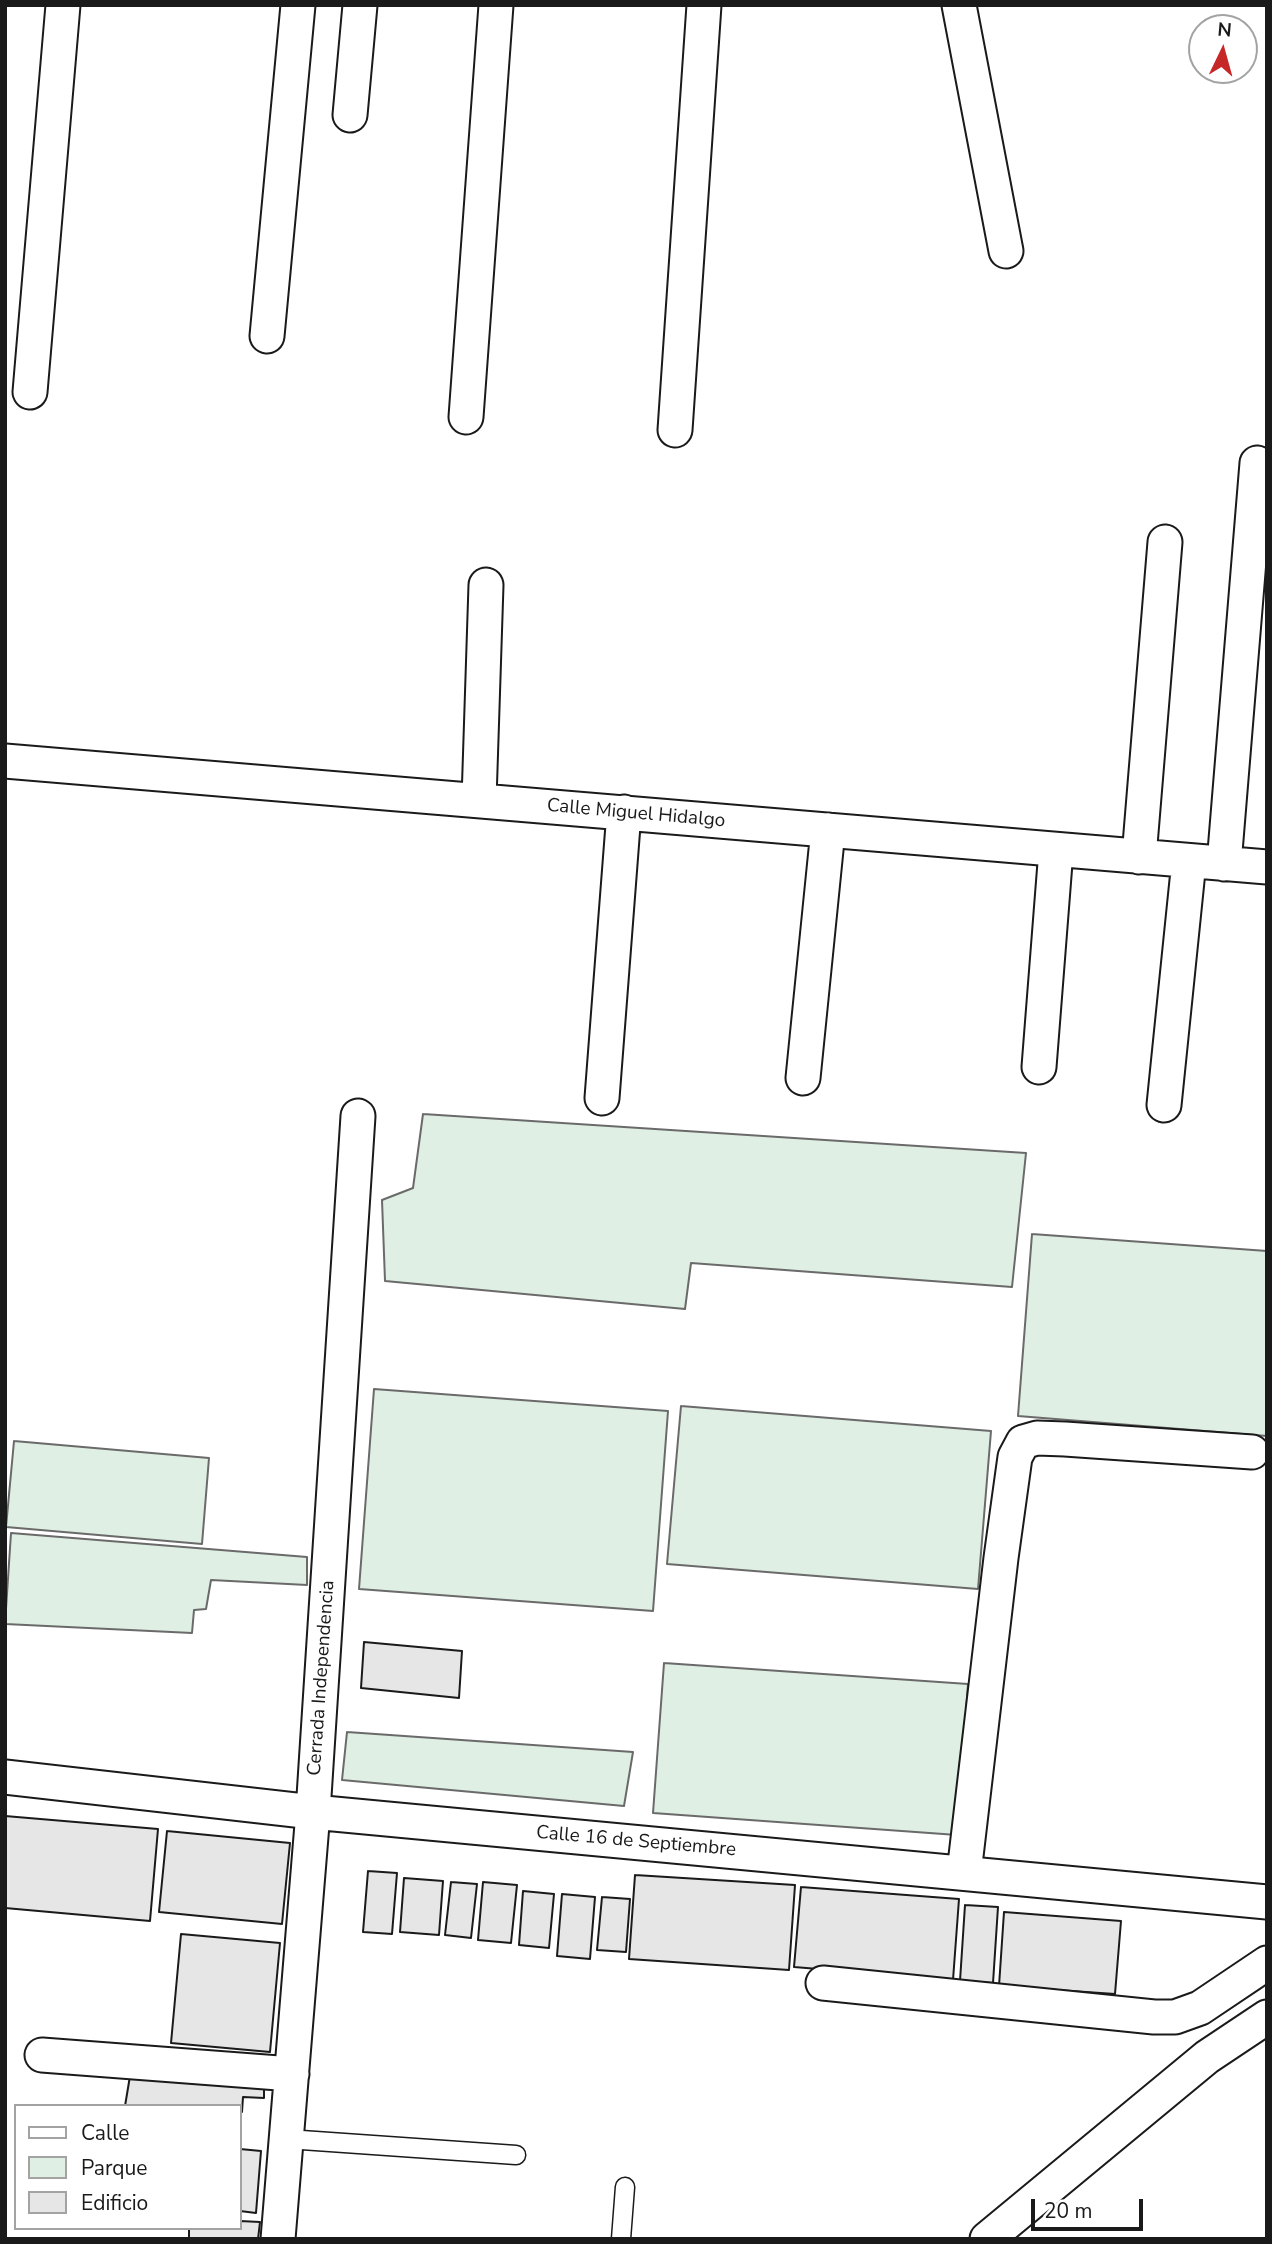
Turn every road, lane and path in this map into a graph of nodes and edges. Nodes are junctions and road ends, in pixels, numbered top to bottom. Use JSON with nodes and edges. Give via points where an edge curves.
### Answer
{"nodes":[{"id":1,"x":63,"y":5,"type":"edge"},
{"id":2,"x":298,"y":5,"type":"edge"},
{"id":3,"x":360,"y":5,"type":"edge"},
{"id":4,"x":496,"y":5,"type":"edge"},
{"id":5,"x":704,"y":5,"type":"edge"},
{"id":6,"x":959,"y":5,"type":"edge"},
{"id":7,"x":350,"y":115,"type":"dead end"},
{"id":8,"x":1006,"y":251,"type":"dead end"},
{"id":9,"x":267,"y":336,"type":"dead end"},
{"id":10,"x":30,"y":392,"type":"dead end"},
{"id":11,"x":466,"y":417,"type":"dead end"},
{"id":12,"x":675,"y":430,"type":"dead end"},
{"id":13,"x":1257,"y":463,"type":"dead end"},
{"id":14,"x":1165,"y":542,"type":"dead end"},
{"id":15,"x":486,"y":585,"type":"dead end"},
{"id":16,"x":5,"y":761,"type":"edge"},
{"id":17,"x":479,"y":800,"type":"junction"},
{"id":18,"x":624,"y":812,"type":"junction"},
{"id":19,"x":828,"y":830,"type":"junction"},
{"id":20,"x":1056,"y":849,"type":"junction"},
{"id":21,"x":1139,"y":857,"type":"junction"},
{"id":22,"x":1189,"y":861,"type":"junction"},
{"id":23,"x":1224,"y":864,"type":"junction"},
{"id":24,"x":1267,"y":867,"type":"edge"},
{"id":25,"x":1039,"y":1067,"type":"dead end"},
{"id":26,"x":803,"y":1078,"type":"dead end"},
{"id":27,"x":602,"y":1098,"type":"dead end"},
{"id":28,"x":1164,"y":1105,"type":"dead end"},
{"id":29,"x":358,"y":1116,"type":"dead end"},
{"id":30,"x":1252,"y":1452,"type":"dead end"},
{"id":31,"x":5,"y":1777,"type":"edge"},
{"id":32,"x":313,"y":1811,"type":"junction"},
{"id":33,"x":964,"y":1873,"type":"junction"},
{"id":34,"x":1267,"y":1902,"type":"edge"},
{"id":35,"x":1267,"y":1963,"type":"edge"},
{"id":36,"x":823,"y":1983,"type":"dead end"},
{"id":37,"x":1267,"y":2017,"type":"edge"},
{"id":38,"x":42,"y":2055,"type":"dead end"},
{"id":39,"x":292,"y":2074,"type":"junction"},
{"id":40,"x":287,"y":2139,"type":"junction"},
{"id":41,"x":516,"y":2155,"type":"dead end"},
{"id":42,"x":625,"y":2187,"type":"dead end"},
{"id":43,"x":278,"y":2239,"type":"edge"},
{"id":44,"x":621,"y":2239,"type":"edge"},
{"id":45,"x":987,"y":2239,"type":"edge"}],
"edges":[{"from":1,"to":10,"type":"street"},
{"from":2,"to":9,"type":"street"},
{"from":3,"to":7,"type":"street"},
{"from":4,"to":11,"type":"street"},
{"from":5,"to":12,"type":"street"},
{"from":6,"to":8,"type":"street"},
{"from":13,"to":23,"type":"street"},
{"from":14,"to":21,"type":"street"},
{"from":15,"to":17,"type":"street"},
{"from":16,"to":17,"type":"street","name":"Calle Miguel Hidalgo"},
{"from":17,"to":18,"type":"street","name":"Calle Miguel Hidalgo"},
{"from":18,"to":19,"type":"street","name":"Calle Miguel Hidalgo"},
{"from":18,"to":27,"type":"street"},
{"from":19,"to":20,"type":"street","name":"Calle Miguel Hidalgo"},
{"from":19,"to":26,"type":"street"},
{"from":20,"to":21,"type":"street","name":"Calle Miguel Hidalgo"},
{"from":20,"to":25,"type":"street"},
{"from":21,"to":22,"type":"street","name":"Calle Miguel Hidalgo"},
{"from":22,"to":23,"type":"street","name":"Calle Miguel Hidalgo"},
{"from":22,"to":28,"type":"street"},
{"from":23,"to":24,"type":"street","name":"Calle Miguel Hidalgo"},
{"from":29,"to":32,"type":"street","name":"Cerrada Independencia"},
{"from":30,"to":33,"type":"street","via":[[1065,1439],[1023,1442],[1015,1457],[1001,1558]]},
{"from":31,"to":32,"type":"street","name":"Calle 16 de Septiembre"},
{"from":32,"to":33,"type":"street","name":"Calle 16 de Septiembre"},
{"from":32,"to":39,"type":"street","name":"Cerrada Independencia"},
{"from":33,"to":34,"type":"street","name":"Calle 16 de Septiembre"},
{"from":35,"to":36,"type":"street","via":[[1200,2008],[1175,2017]]},
{"from":37,"to":45,"type":"street","via":[[1207,2057]]},
{"from":38,"to":39,"type":"street"},
{"from":39,"to":40,"type":"street","name":"Cerrada Independencia"},
{"from":40,"to":41,"type":"lane"},
{"from":40,"to":43,"type":"street","name":"Cerrada Independencia"},
{"from":42,"to":44,"type":"lane"}]}
